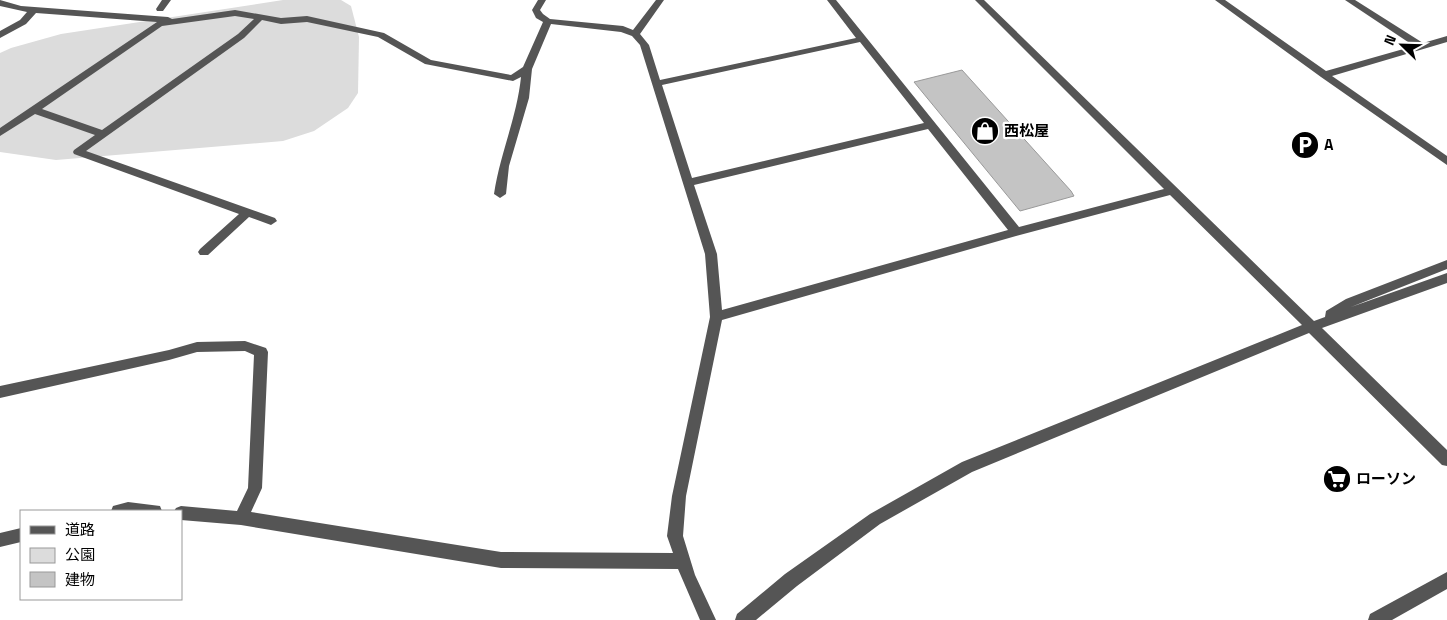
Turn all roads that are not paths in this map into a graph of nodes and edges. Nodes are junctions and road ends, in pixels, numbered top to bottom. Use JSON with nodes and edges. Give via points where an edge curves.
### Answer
{"nodes":[{"id":1,"x":167,"y":0,"type":"edge"},
{"id":2,"x":542,"y":0,"type":"edge"},
{"id":3,"x":660,"y":0,"type":"edge"},
{"id":4,"x":831,"y":0,"type":"edge"},
{"id":5,"x":979,"y":0,"type":"edge"},
{"id":6,"x":1219,"y":0,"type":"edge"},
{"id":7,"x":1349,"y":0,"type":"edge"},
{"id":8,"x":0,"y":3,"type":"edge"},
{"id":9,"x":160,"y":9,"type":"dead end"},
{"id":10,"x":34,"y":10,"type":"junction"},
{"id":11,"x":259,"y":19,"type":"junction"},
{"id":12,"x":173,"y":21,"type":"junction"},
{"id":13,"x":548,"y":21,"type":"junction"},
{"id":14,"x":635,"y":34,"type":"junction"},
{"id":15,"x":0,"y":35,"type":"edge"},
{"id":16,"x":862,"y":39,"type":"junction"},
{"id":17,"x":1447,"y":39,"type":"edge"},
{"id":18,"x":1421,"y":46,"type":"junction"},
{"id":19,"x":527,"y":69,"type":"junction"},
{"id":20,"x":1324,"y":75,"type":"junction"},
{"id":21,"x":655,"y":84,"type":"junction"},
{"id":22,"x":34,"y":110,"type":"junction"},
{"id":23,"x":931,"y":125,"type":"junction"},
{"id":24,"x":0,"y":133,"type":"edge"},
{"id":25,"x":104,"y":134,"type":"junction"},
{"id":26,"x":1447,"y":161,"type":"edge"},
{"id":27,"x":688,"y":183,"type":"junction"},
{"id":28,"x":1174,"y":190,"type":"junction"},
{"id":29,"x":500,"y":194,"type":"dead end"},
{"id":30,"x":247,"y":213,"type":"junction"},
{"id":31,"x":271,"y":221,"type":"dead end"},
{"id":32,"x":1016,"y":232,"type":"junction"},
{"id":33,"x":204,"y":252,"type":"dead end"},
{"id":34,"x":1447,"y":264,"type":"edge"},
{"id":35,"x":1447,"y":278,"type":"edge"},
{"id":36,"x":716,"y":317,"type":"junction"},
{"id":37,"x":1311,"y":327,"type":"junction"},
{"id":38,"x":0,"y":392,"type":"edge"},
{"id":39,"x":1447,"y":460,"type":"edge"},
{"id":40,"x":123,"y":510,"type":"edge"},
{"id":41,"x":142,"y":510,"type":"edge"},
{"id":42,"x":182,"y":513,"type":"edge"},
{"id":43,"x":241,"y":518,"type":"junction"},
{"id":44,"x":20,"y":535,"type":"edge"},
{"id":45,"x":0,"y":540,"type":"edge"},
{"id":46,"x":683,"y":561,"type":"junction"},
{"id":47,"x":1447,"y":580,"type":"edge"},
{"id":48,"x":1395,"y":616,"type":"edge"},
{"id":49,"x":708,"y":620,"type":"edge"},
{"id":50,"x":743,"y":620,"type":"edge"},
{"id":51,"x":1376,"y":620,"type":"edge"}],
"edges":[{"from":1,"to":9,"type":"street"},
{"from":2,"to":13,"type":"street","via":[[536,10]]},
{"from":3,"to":14,"type":"street"},
{"from":4,"to":16,"type":"street"},
{"from":5,"to":28,"type":"street"},
{"from":6,"to":20,"type":"street"},
{"from":7,"to":18,"type":"street"},
{"from":8,"to":10,"type":"street"},
{"from":10,"to":12,"type":"street"},
{"from":10,"to":15,"type":"street","via":[[23,22]]},
{"from":11,"to":12,"type":"street","via":[[235,13]]},
{"from":11,"to":19,"type":"street","via":[[307,19],[381,36],[428,62],[514,78]]},
{"from":11,"to":25,"type":"street","via":[[241,36]]},
{"from":12,"to":22,"type":"street","via":[[159,24]]},
{"from":13,"to":14,"type":"street","via":[[607,26]]},
{"from":13,"to":19,"type":"street"},
{"from":14,"to":21,"type":"street","via":[[644,45]]},
{"from":16,"to":21,"type":"street"},
{"from":16,"to":23,"type":"street"},
{"from":17,"to":18,"type":"street"},
{"from":18,"to":20,"type":"street"},
{"from":19,"to":29,"type":"street","via":[[524,98],[504,166]]},
{"from":20,"to":26,"type":"street"},
{"from":21,"to":27,"type":"street"},
{"from":22,"to":24,"type":"street"},
{"from":22,"to":25,"type":"street"},
{"from":23,"to":27,"type":"street"},
{"from":23,"to":32,"type":"street"},
{"from":25,"to":30,"type":"street","via":[[78,152]]},
{"from":27,"to":36,"type":"street","via":[[710,254]]},
{"from":28,"to":32,"type":"street"},
{"from":28,"to":37,"type":"street"},
{"from":30,"to":31,"type":"street"},
{"from":30,"to":33,"type":"street"},
{"from":32,"to":36,"type":"street"},
{"from":34,"to":37,"type":"street","via":[[1350,302]]},
{"from":35,"to":37,"type":"street"},
{"from":36,"to":46,"type":"street","via":[[679,496],[675,536]]},
{"from":37,"to":39,"type":"street"},
{"from":37,"to":50,"type":"street","via":[[967,468],[875,519],[791,580]]},
{"from":38,"to":43,"type":"street","via":[[197,347],[245,346],[261,352],[255,488]]},
{"from":40,"to":41,"type":"street"},
{"from":42,"to":43,"type":"street"},
{"from":43,"to":46,"type":"street","via":[[501,560]]},
{"from":44,"to":45,"type":"street"},
{"from":46,"to":49,"type":"street"},
{"from":47,"to":48,"type":"street"},
{"from":48,"to":51,"type":"street"}]}
